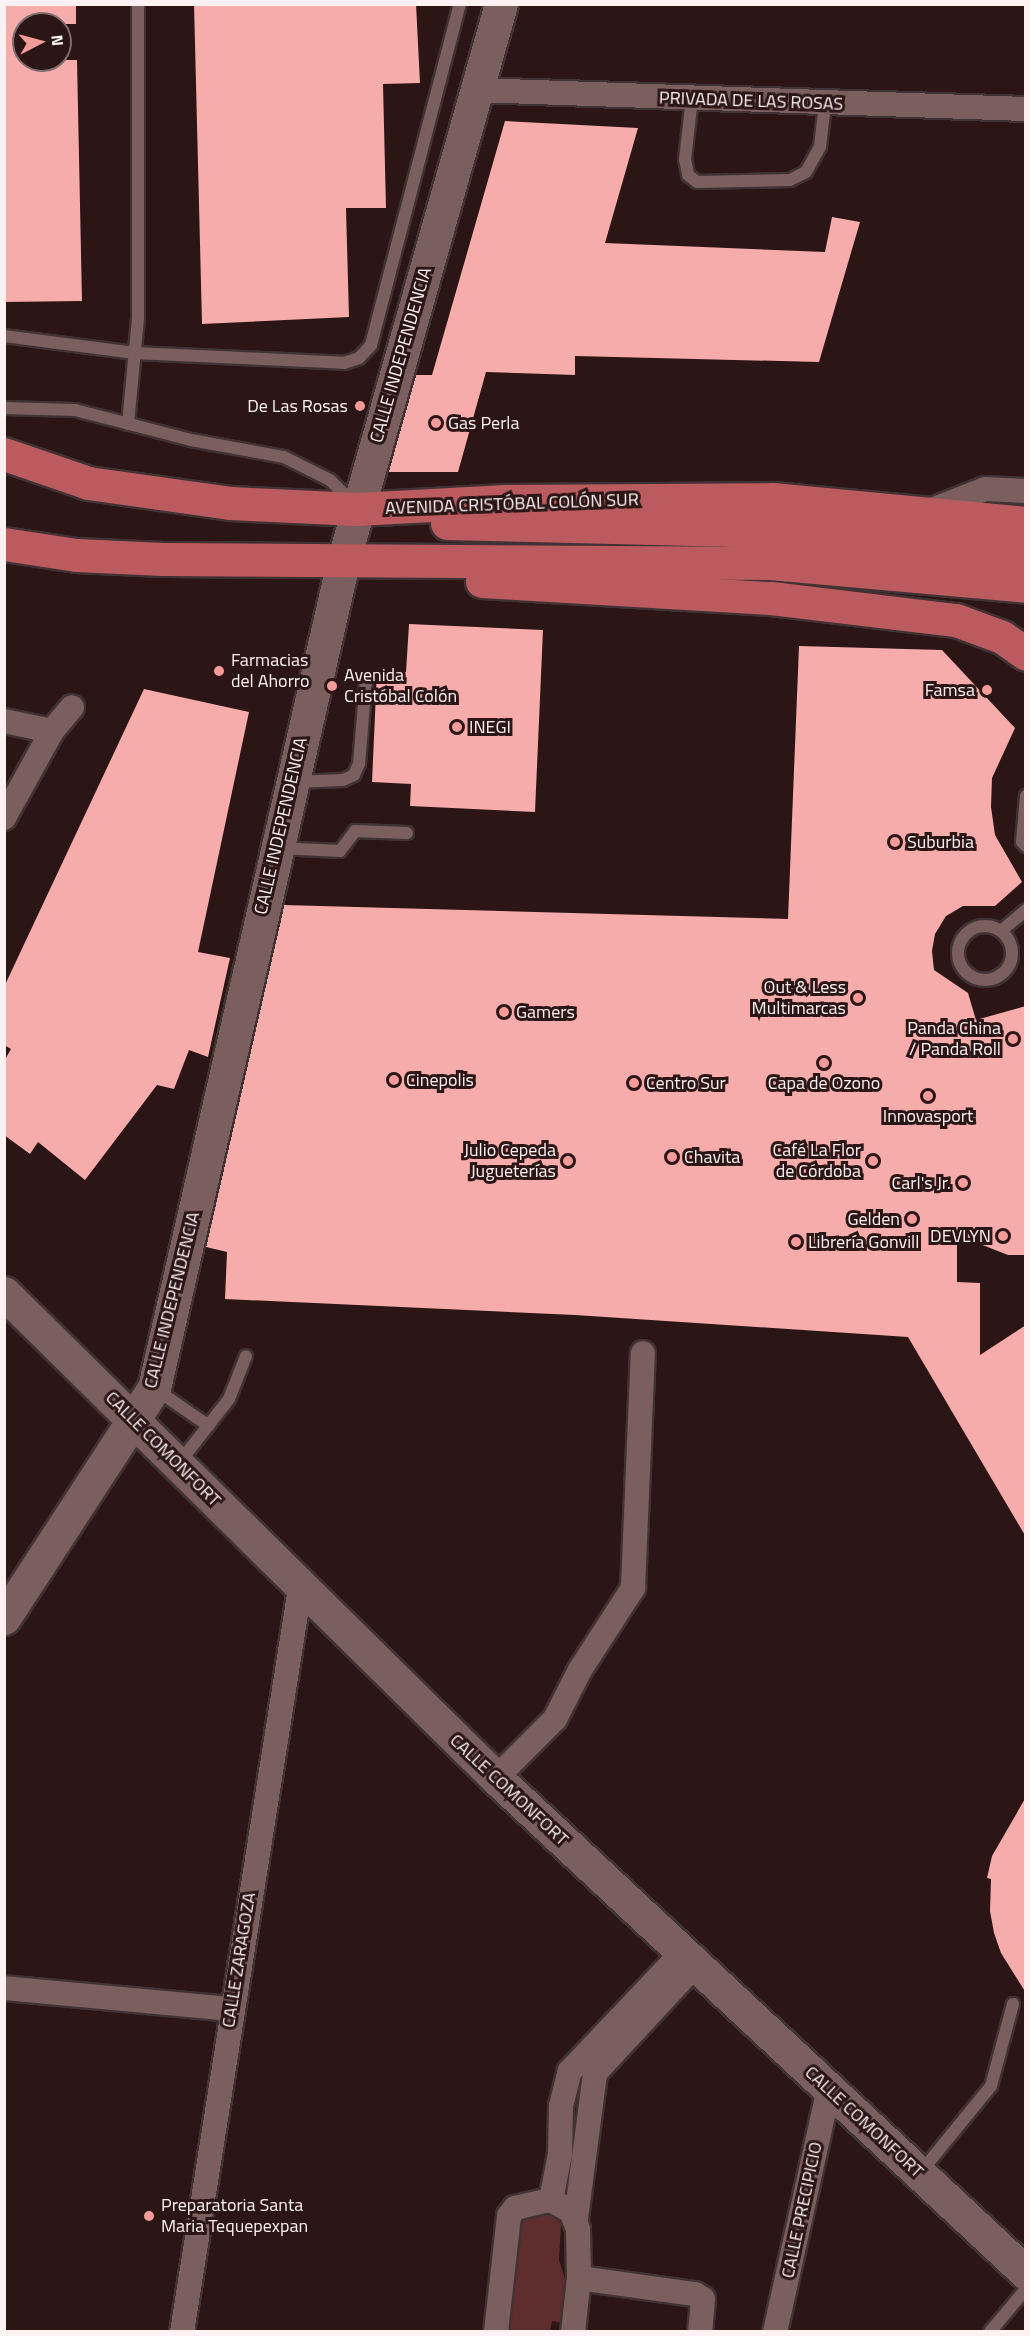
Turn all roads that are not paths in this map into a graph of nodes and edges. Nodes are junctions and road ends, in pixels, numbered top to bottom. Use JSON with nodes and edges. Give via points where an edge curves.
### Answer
{"nodes":[{"id":1,"x":138,"y":4,"type":"edge"},
{"id":2,"x":460,"y":4,"type":"edge"},
{"id":3,"x":501,"y":4,"type":"edge"},
{"id":4,"x":476,"y":90,"type":"junction"},
{"id":5,"x":692,"y":98,"type":"junction"},
{"id":6,"x":825,"y":104,"type":"junction"},
{"id":7,"x":1026,"y":109,"type":"edge"},
{"id":8,"x":4,"y":336,"type":"edge"},
{"id":9,"x":135,"y":353,"type":"junction"},
{"id":10,"x":4,"y":408,"type":"edge"},
{"id":11,"x":128,"y":424,"type":"junction"},
{"id":12,"x":4,"y":454,"type":"edge"},
{"id":13,"x":1026,"y":491,"type":"edge"},
{"id":14,"x":372,"y":509,"type":"junction"},
{"id":15,"x":923,"y":514,"type":"junction"},
{"id":16,"x":1026,"y":523,"type":"edge"},
{"id":17,"x":4,"y":544,"type":"edge"},
{"id":18,"x":1026,"y":555,"type":"edge"},
{"id":19,"x":343,"y":562,"type":"junction"},
{"id":20,"x":384,"y":562,"type":"junction"},
{"id":21,"x":1026,"y":586,"type":"edge"},
{"id":22,"x":1026,"y":654,"type":"edge"},
{"id":23,"x":366,"y":681,"type":"dead end"},
{"id":24,"x":72,"y":707,"type":"dead end"},
{"id":25,"x":4,"y":721,"type":"edge"},
{"id":26,"x":52,"y":731,"type":"junction"},
{"id":27,"x":290,"y":782,"type":"junction"},
{"id":28,"x":1026,"y":796,"type":"edge"},
{"id":29,"x":4,"y":818,"type":"edge"},
{"id":30,"x":407,"y":833,"type":"dead end"},
{"id":31,"x":1024,"y":842,"type":"edge"},
{"id":32,"x":275,"y":848,"type":"junction"},
{"id":33,"x":1026,"y":910,"type":"edge"},
{"id":34,"x":1001,"y":931,"type":"junction"},
{"id":35,"x":4,"y":1293,"type":"edge"},
{"id":36,"x":643,"y":1353,"type":"dead end"},
{"id":37,"x":246,"y":1356,"type":"dead end"},
{"id":38,"x":154,"y":1388,"type":"junction"},
{"id":39,"x":135,"y":1419,"type":"junction"},
{"id":40,"x":209,"y":1426,"type":"junction"},
{"id":41,"x":178,"y":1464,"type":"junction"},
{"id":42,"x":300,"y":1589,"type":"junction"},
{"id":43,"x":4,"y":1618,"type":"edge"},
{"id":44,"x":495,"y":1778,"type":"junction"},
{"id":45,"x":689,"y":1958,"type":"junction"},
{"id":46,"x":4,"y":1988,"type":"edge"},
{"id":47,"x":1013,"y":2004,"type":"dead end"},
{"id":48,"x":231,"y":2009,"type":"junction"},
{"id":49,"x":829,"y":2088,"type":"junction"},
{"id":50,"x":919,"y":2174,"type":"junction"},
{"id":51,"x":551,"y":2200,"type":"junction"},
{"id":52,"x":576,"y":2218,"type":"junction"},
{"id":53,"x":1026,"y":2273,"type":"edge"},
{"id":54,"x":579,"y":2278,"type":"junction"},
{"id":55,"x":1026,"y":2289,"type":"edge"},
{"id":56,"x":182,"y":2331,"type":"edge"},
{"id":57,"x":496,"y":2331,"type":"edge"},
{"id":58,"x":573,"y":2331,"type":"edge"},
{"id":59,"x":700,"y":2331,"type":"edge"},
{"id":60,"x":775,"y":2331,"type":"edge"},
{"id":61,"x":990,"y":2331,"type":"edge"}],
"edges":[{"from":1,"to":9,"type":"lane"},
{"from":2,"to":9,"type":"lane","via":[[371,345],[359,357],[345,363]]},
{"from":3,"to":4,"type":"main road","name":"CALLE INDEPENDENCIA"},
{"from":4,"to":5,"type":"street","name":"PRIVADA DE LAS ROSAS"},
{"from":4,"to":14,"type":"main road","name":"CALLE INDEPENDENCIA"},
{"from":5,"to":6,"type":"street","name":"PRIVADA DE LAS ROSAS"},
{"from":5,"to":6,"type":"lane","via":[[685,159],[688,175],[697,182],[790,180],[806,172],[820,147]]},
{"from":6,"to":7,"type":"street","name":"PRIVADA DE LAS ROSAS"},
{"from":8,"to":9,"type":"lane"},
{"from":9,"to":11,"type":"lane"},
{"from":10,"to":11,"type":"lane","via":[[75,410]]},
{"from":11,"to":14,"type":"lane","via":[[299,462]]},
{"from":12,"to":14,"type":"main road","name":"AVENIDA CRISTÓBAL COLÓN SUR","via":[[88,483],[160,496]]},
{"from":13,"to":15,"type":"street","via":[[985,489]]},
{"from":14,"to":15,"type":"main road","name":"AVENIDA CRISTÓBAL COLÓN SUR","via":[[506,501],[772,499]]},
{"from":14,"to":18,"type":"main road","via":[[433,522],[771,531]]},
{"from":14,"to":19,"type":"main road","name":"CALLE INDEPENDENCIA"},
{"from":15,"to":16,"type":"main road","name":"AVENIDA CRISTÓBAL COLÓN SUR"},
{"from":17,"to":19,"type":"main road","via":[[98,556]]},
{"from":19,"to":20,"type":"main road"},
{"from":19,"to":27,"type":"main road","name":"CALLE INDEPENDENCIA"},
{"from":20,"to":21,"type":"main road","via":[[770,564]]},
{"from":20,"to":22,"type":"main road","via":[[440,577],[575,589],[771,598],[956,620],[1002,637]]},
{"from":23,"to":27,"type":"lane","via":[[359,764],[354,775],[343,780]]},
{"from":24,"to":26,"type":"street"},
{"from":25,"to":26,"type":"street"},
{"from":26,"to":29,"type":"street"},
{"from":27,"to":32,"type":"main road","name":"CALLE INDEPENDENCIA"},
{"from":28,"to":31,"type":"lane"},
{"from":30,"to":32,"type":"lane","via":[[355,831],[340,850]]},
{"from":32,"to":38,"type":"main road","name":"CALLE INDEPENDENCIA"},
{"from":33,"to":34,"type":"lane"},
{"from":34,"to":34,"type":"lane","via":[[1010,942],[1012,956],[1006,969],[995,978],[981,980],[968,974],[959,963],[958,949],[963,936],[974,927],[988,925]]},
{"from":35,"to":39,"type":"main road","name":"CALLE COMONFORT"},
{"from":36,"to":44,"type":"street","via":[[633,1588],[580,1670],[555,1719]]},
{"from":37,"to":40,"type":"lane","via":[[229,1399]]},
{"from":38,"to":39,"type":"main road","name":"CALLE INDEPENDENCIA"},
{"from":38,"to":40,"type":"lane"},
{"from":39,"to":41,"type":"main road","name":"CALLE COMONFORT"},
{"from":39,"to":43,"type":"main road","name":"CALLE INDEPENDENCIA"},
{"from":40,"to":41,"type":"lane"},
{"from":41,"to":42,"type":"main road","name":"CALLE COMONFORT"},
{"from":42,"to":44,"type":"main road","name":"CALLE COMONFORT"},
{"from":42,"to":48,"type":"street","name":"CALLE ZARAGOZA"},
{"from":44,"to":45,"type":"main road","name":"CALLE COMONFORT"},
{"from":45,"to":49,"type":"main road","name":"CALLE COMONFORT"},
{"from":45,"to":51,"type":"street","via":[[570,2071],[561,2106],[560,2154]]},
{"from":45,"to":52,"type":"street","via":[[648,2017],[595,2073]]},
{"from":46,"to":48,"type":"street"},
{"from":47,"to":50,"type":"lane","via":[[991,2086]]},
{"from":48,"to":56,"type":"street","name":"CALLE ZARAGOZA"},
{"from":49,"to":50,"type":"main road","name":"CALLE COMONFORT"},
{"from":49,"to":60,"type":"street","name":"CALLE PRECIPICIO"},
{"from":50,"to":53,"type":"main road","name":"CALLE COMONFORT"},
{"from":51,"to":52,"type":"street","via":[[572,2211]]},
{"from":51,"to":57,"type":"street","via":[[522,2204],[509,2216]]},
{"from":52,"to":54,"type":"street"},
{"from":54,"to":58,"type":"street"},
{"from":54,"to":59,"type":"street","via":[[694,2294],[703,2299]]},
{"from":55,"to":61,"type":"lane"}]}
